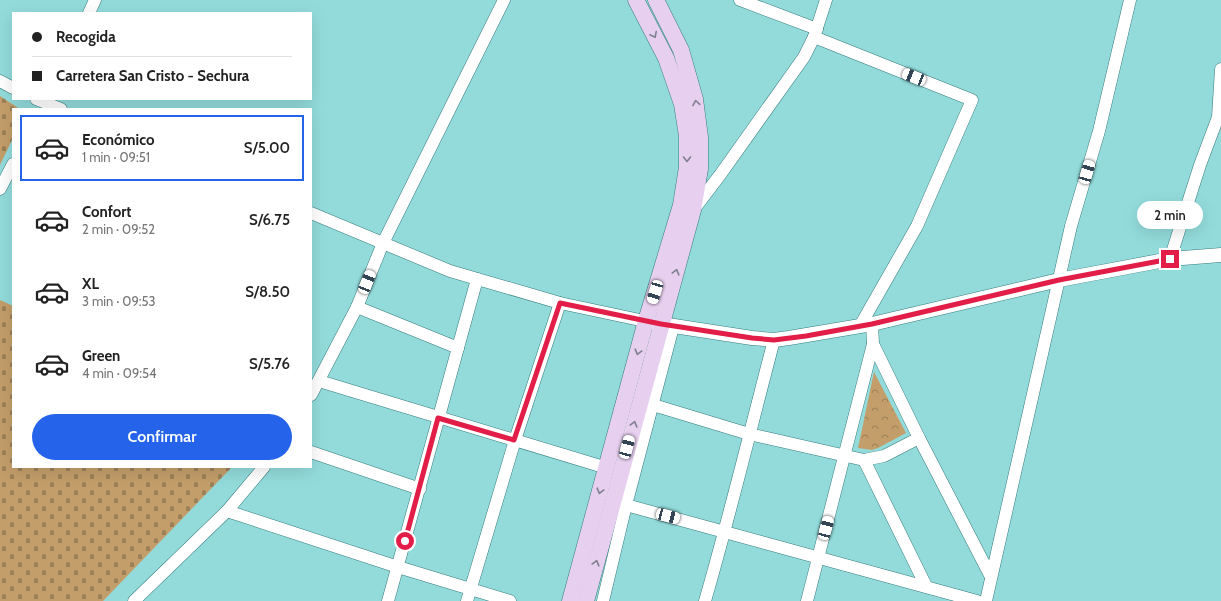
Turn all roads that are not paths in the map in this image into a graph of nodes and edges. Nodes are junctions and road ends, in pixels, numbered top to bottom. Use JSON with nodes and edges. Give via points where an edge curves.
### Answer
{"nodes":[{"id":1,"x":95,"y":0,"type":"edge"},
{"id":2,"x":504,"y":0,"type":"edge"},
{"id":3,"x":636,"y":0,"type":"edge"},
{"id":4,"x":656,"y":0,"type":"edge"},
{"id":5,"x":740,"y":0,"type":"edge"},
{"id":6,"x":826,"y":0,"type":"edge"},
{"id":7,"x":1130,"y":0,"type":"edge"},
{"id":8,"x":89,"y":12,"type":"edge"},
{"id":9,"x":815,"y":33,"type":"junction"},
{"id":10,"x":1221,"y":69,"type":"edge"},
{"id":11,"x":0,"y":81,"type":"edge"},
{"id":12,"x":12,"y":87,"type":"edge"},
{"id":13,"x":42,"y":102,"type":"edge"},
{"id":14,"x":58,"y":108,"type":"edge"},
{"id":15,"x":12,"y":166,"type":"edge"},
{"id":16,"x":0,"y":189,"type":"edge"},
{"id":17,"x":693,"y":210,"type":"junction"},
{"id":18,"x":312,"y":213,"type":"edge"},
{"id":19,"x":383,"y":243,"type":"junction"},
{"id":20,"x":1221,"y":255,"type":"edge"},
{"id":21,"x":1170,"y":259,"type":"junction"},
{"id":22,"x":477,"y":279,"type":"junction"},
{"id":23,"x":1059,"y":280,"type":"junction"},
{"id":24,"x":560,"y":303,"type":"junction"},
{"id":25,"x":357,"y":307,"type":"junction"},
{"id":26,"x":660,"y":324,"type":"junction"},
{"id":27,"x":866,"y":325,"type":"junction"},
{"id":28,"x":774,"y":340,"type":"junction"},
{"id":29,"x":873,"y":344,"type":"junction"},
{"id":30,"x":458,"y":348,"type":"junction"},
{"id":31,"x":319,"y":381,"type":"junction"},
{"id":32,"x":312,"y":393,"type":"edge"},
{"id":33,"x":646,"y":403,"type":"junction"},
{"id":34,"x":438,"y":418,"type":"junction"},
{"id":35,"x":749,"y":434,"type":"junction"},
{"id":36,"x":919,"y":438,"type":"junction"},
{"id":37,"x":514,"y":440,"type":"junction"},
{"id":38,"x":312,"y":452,"type":"edge"},
{"id":39,"x":845,"y":456,"type":"junction"},
{"id":40,"x":864,"y":460,"type":"junction"},
{"id":41,"x":263,"y":468,"type":"edge"},
{"id":42,"x":606,"y":468,"type":"junction"},
{"id":43,"x":420,"y":489,"type":"junction"},
{"id":44,"x":626,"y":505,"type":"junction"},
{"id":45,"x":227,"y":511,"type":"junction"},
{"id":46,"x":725,"y":532,"type":"junction"},
{"id":47,"x":818,"y":557,"type":"junction"},
{"id":48,"x":398,"y":567,"type":"junction"},
{"id":49,"x":992,"y":577,"type":"junction"},
{"id":50,"x":926,"y":586,"type":"junction"},
{"id":51,"x":471,"y":589,"type":"junction"},
{"id":52,"x":134,"y":601,"type":"edge"},
{"id":53,"x":388,"y":601,"type":"edge"},
{"id":54,"x":467,"y":601,"type":"edge"},
{"id":55,"x":510,"y":601,"type":"edge"},
{"id":56,"x":570,"y":601,"type":"edge"},
{"id":57,"x":586,"y":601,"type":"edge"},
{"id":58,"x":603,"y":601,"type":"edge"},
{"id":59,"x":705,"y":601,"type":"edge"},
{"id":60,"x":807,"y":601,"type":"edge"},
{"id":61,"x":977,"y":601,"type":"edge"},
{"id":62,"x":986,"y":601,"type":"edge"}],
"edges":[{"from":1,"to":8,"type":"street"},
{"from":2,"to":19,"type":"street"},
{"from":3,"to":26,"type":"main road","one_way":true,"via":[[666,58],[682,104],[687,136],[687,167]]},
{"from":17,"to":4,"type":"main road","one_way":true,"via":[[700,170],[700,137],[695,99],[681,50]]},
{"from":5,"to":9,"type":"street"},
{"from":6,"to":9,"type":"street"},
{"from":7,"to":23,"type":"street","via":[[1099,131],[1071,226]]},
{"from":9,"to":17,"type":"street","via":[[804,57]]},
{"from":9,"to":27,"type":"street","via":[[972,100],[917,226]]},
{"from":10,"to":21,"type":"street","via":[[1218,117]]},
{"from":11,"to":12,"type":"street"},
{"from":13,"to":14,"type":"street"},
{"from":15,"to":16,"type":"street"},
{"from":26,"to":17,"type":"main road","one_way":true},
{"from":18,"to":19,"type":"street"},
{"from":19,"to":22,"type":"street","via":[[450,271]]},
{"from":19,"to":25,"type":"street"},
{"from":20,"to":21,"type":"street"},
{"from":21,"to":23,"type":"street"},
{"from":22,"to":24,"type":"street"},
{"from":22,"to":30,"type":"street"},
{"from":23,"to":27,"type":"street"},
{"from":23,"to":49,"type":"street"},
{"from":24,"to":26,"type":"street"},
{"from":24,"to":37,"type":"street"},
{"from":25,"to":30,"type":"street"},
{"from":25,"to":31,"type":"street"},
{"from":26,"to":28,"type":"street"},
{"from":26,"to":33,"type":"main road"},
{"from":26,"to":42,"type":"main road","one_way":true},
{"from":27,"to":28,"type":"street"},
{"from":27,"to":29,"type":"street"},
{"from":28,"to":35,"type":"street"},
{"from":29,"to":36,"type":"street"},
{"from":29,"to":39,"type":"street"},
{"from":30,"to":34,"type":"street"},
{"from":31,"to":32,"type":"street"},
{"from":31,"to":34,"type":"street"},
{"from":33,"to":35,"type":"street"},
{"from":33,"to":44,"type":"street"},
{"from":57,"to":33,"type":"main road","one_way":true},
{"from":34,"to":37,"type":"street"},
{"from":34,"to":43,"type":"street"},
{"from":35,"to":39,"type":"street"},
{"from":35,"to":46,"type":"street"},
{"from":36,"to":40,"type":"street","via":[[884,456]]},
{"from":36,"to":49,"type":"street"},
{"from":37,"to":42,"type":"street"},
{"from":37,"to":51,"type":"street"},
{"from":38,"to":43,"type":"street"},
{"from":39,"to":40,"type":"street"},
{"from":39,"to":47,"type":"street"},
{"from":40,"to":50,"type":"street"},
{"from":41,"to":45,"type":"street"},
{"from":42,"to":56,"type":"main road","one_way":true},
{"from":43,"to":48,"type":"street"},
{"from":44,"to":46,"type":"street"},
{"from":44,"to":58,"type":"street"},
{"from":45,"to":48,"type":"street"},
{"from":45,"to":52,"type":"street"},
{"from":46,"to":47,"type":"street"},
{"from":46,"to":59,"type":"street"},
{"from":47,"to":50,"type":"street"},
{"from":47,"to":60,"type":"street"},
{"from":48,"to":51,"type":"street"},
{"from":48,"to":53,"type":"street"},
{"from":49,"to":62,"type":"street"},
{"from":50,"to":61,"type":"street"},
{"from":51,"to":54,"type":"street"},
{"from":51,"to":55,"type":"street"}]}
